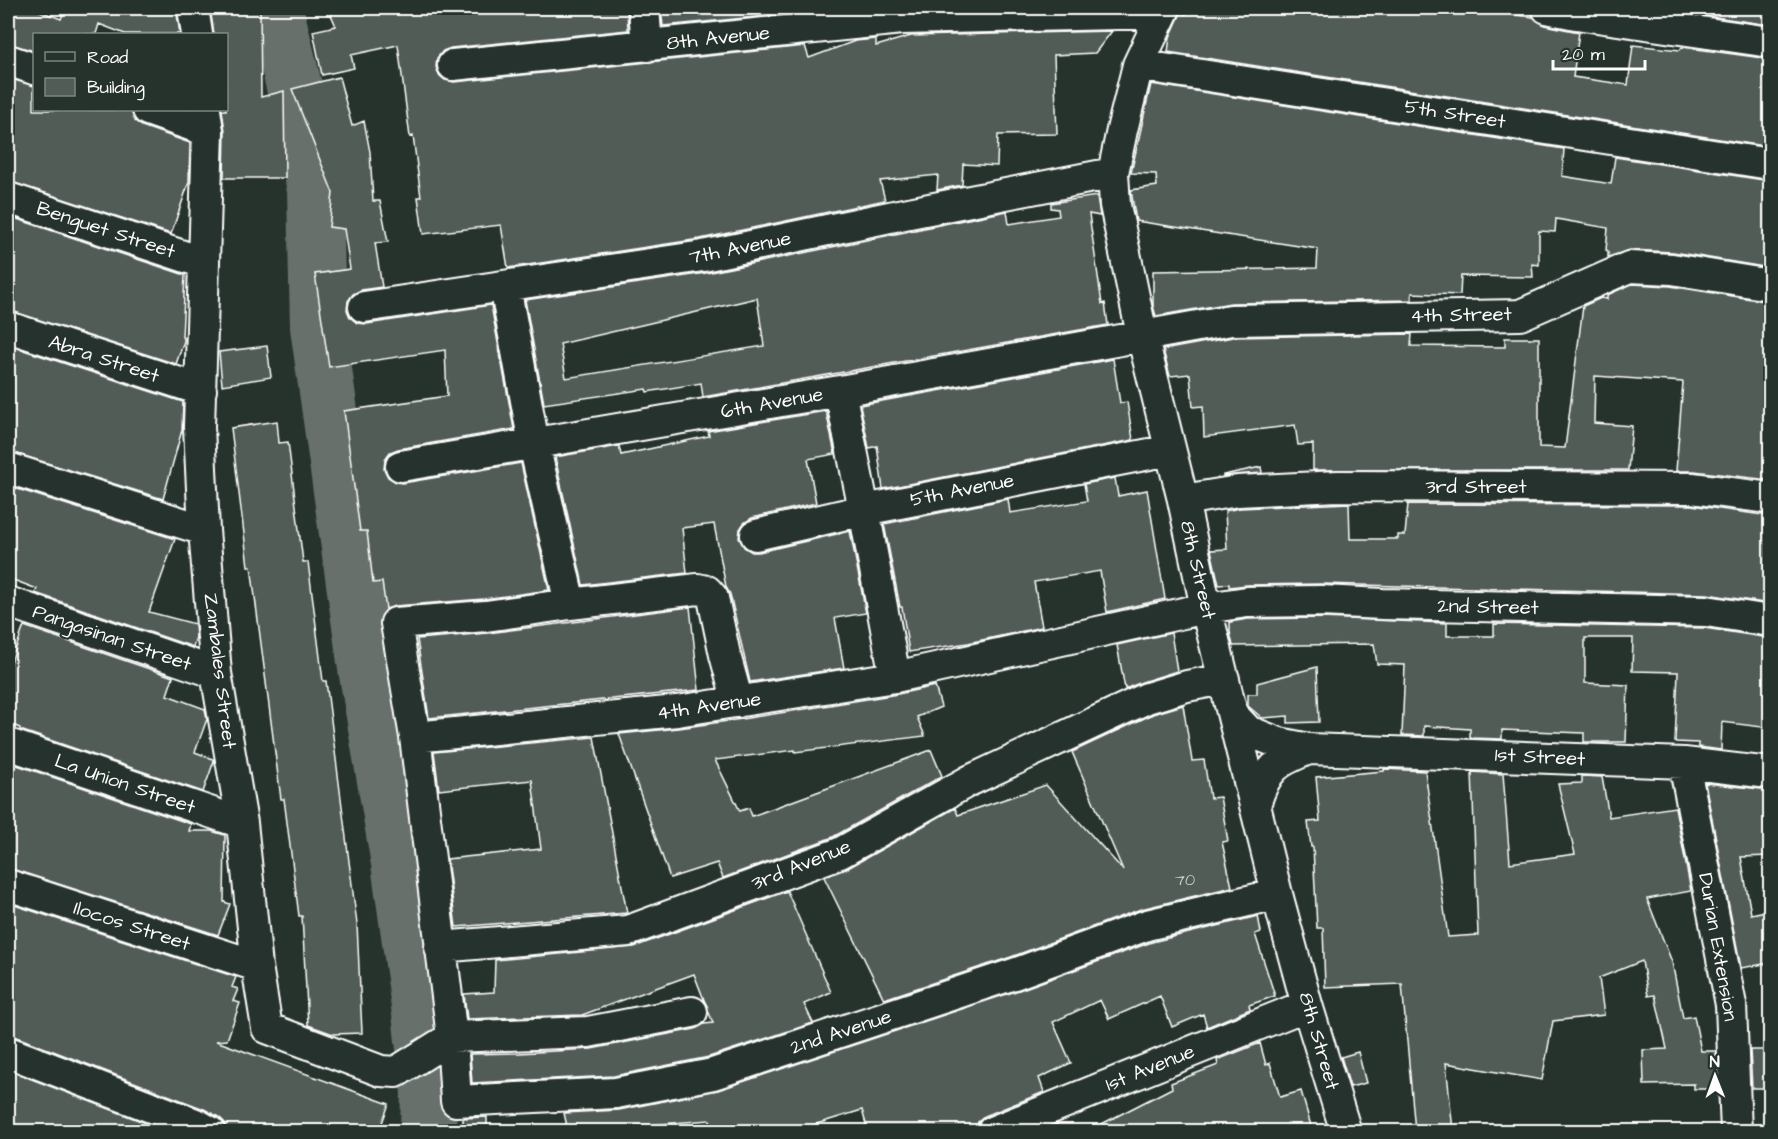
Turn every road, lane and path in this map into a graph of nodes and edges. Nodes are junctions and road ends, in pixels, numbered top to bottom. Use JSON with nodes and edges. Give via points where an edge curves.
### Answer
{"nodes":[{"id":1,"x":193,"y":8,"type":"edge"},
{"id":2,"x":644,"y":8,"type":"edge"},
{"id":3,"x":1547,"y":8,"type":"edge"},
{"id":4,"x":1164,"y":10,"type":"edge"},
{"id":5,"x":196,"y":33,"type":"edge"},
{"id":6,"x":1770,"y":42,"type":"edge"},
{"id":7,"x":647,"y":45,"type":"junction"},
{"id":8,"x":8,"y":60,"type":"edge"},
{"id":9,"x":453,"y":65,"type":"dead end"},
{"id":10,"x":1138,"y":65,"type":"junction"},
{"id":11,"x":33,"y":69,"type":"edge"},
{"id":12,"x":154,"y":111,"type":"edge"},
{"id":13,"x":207,"y":120,"type":"edge"},
{"id":14,"x":1770,"y":164,"type":"edge"},
{"id":15,"x":1113,"y":173,"type":"junction"},
{"id":16,"x":8,"y":198,"type":"edge"},
{"id":17,"x":204,"y":262,"type":"junction"},
{"id":18,"x":1770,"y":285,"type":"edge"},
{"id":19,"x":505,"y":286,"type":"junction"},
{"id":20,"x":364,"y":307,"type":"dead end"},
{"id":21,"x":8,"y":327,"type":"edge"},
{"id":22,"x":1142,"y":335,"type":"junction"},
{"id":23,"x":201,"y":390,"type":"junction"},
{"id":24,"x":840,"y":391,"type":"junction"},
{"id":25,"x":534,"y":444,"type":"junction"},
{"id":26,"x":1170,"y":450,"type":"junction"},
{"id":27,"x":401,"y":466,"type":"dead end"},
{"id":28,"x":8,"y":468,"type":"edge"},
{"id":29,"x":1770,"y":498,"type":"edge"},
{"id":30,"x":1183,"y":500,"type":"junction"},
{"id":31,"x":864,"y":510,"type":"junction"},
{"id":32,"x":204,"y":530,"type":"junction"},
{"id":33,"x":756,"y":535,"type":"dead end"},
{"id":34,"x":8,"y":602,"type":"edge"},
{"id":35,"x":570,"y":604,"type":"junction"},
{"id":36,"x":1206,"y":608,"type":"junction"},
{"id":37,"x":1770,"y":621,"type":"edge"},
{"id":38,"x":216,"y":673,"type":"junction"},
{"id":39,"x":895,"y":677,"type":"junction"},
{"id":40,"x":1224,"y":679,"type":"junction"},
{"id":41,"x":738,"y":702,"type":"junction"},
{"id":42,"x":1233,"y":715,"type":"junction"},
{"id":43,"x":415,"y":737,"type":"junction"},
{"id":44,"x":8,"y":744,"type":"edge"},
{"id":45,"x":1309,"y":748,"type":"junction"},
{"id":46,"x":1684,"y":763,"type":"junction"},
{"id":47,"x":1770,"y":773,"type":"edge"},
{"id":48,"x":1256,"y":802,"type":"junction"},
{"id":49,"x":242,"y":823,"type":"junction"},
{"id":50,"x":8,"y":885,"type":"edge"},
{"id":51,"x":1277,"y":894,"type":"junction"},
{"id":52,"x":440,"y":947,"type":"junction"},
{"id":53,"x":257,"y":966,"type":"junction"},
{"id":54,"x":1307,"y":1005,"type":"junction"},
{"id":55,"x":692,"y":1012,"type":"dead end"},
{"id":56,"x":430,"y":1050,"type":"junction"},
{"id":57,"x":8,"y":1052,"type":"edge"},
{"id":58,"x":210,"y":1131,"type":"edge"},
{"id":59,"x":992,"y":1131,"type":"edge"},
{"id":60,"x":1346,"y":1131,"type":"edge"},
{"id":61,"x":1736,"y":1131,"type":"edge"}],
"edges":[{"from":1,"to":5,"type":"street"},
{"from":2,"to":7,"type":"street"},
{"from":3,"to":6,"type":"street"},
{"from":4,"to":7,"type":"street","name":"8th Avenue","via":[[902,19]]},
{"from":4,"to":10,"type":"street","name":"8th Street"},
{"from":7,"to":9,"type":"street","name":"8th Avenue"},
{"from":8,"to":11,"type":"street"},
{"from":10,"to":14,"type":"street","name":"5th Street"},
{"from":10,"to":15,"type":"street","name":"8th Street"},
{"from":12,"to":13,"type":"street"},
{"from":13,"to":17,"type":"street","name":"Zambales Street"},
{"from":15,"to":19,"type":"street","name":"7th Avenue","via":[[703,256]]},
{"from":15,"to":22,"type":"street","name":"8th Street","via":[[1115,205]]},
{"from":16,"to":17,"type":"street","name":"Benguet Street"},
{"from":17,"to":23,"type":"street","name":"Zambales Street"},
{"from":18,"to":22,"type":"street","name":"4th Street","via":[[1672,269],[1629,267],[1521,315],[1231,320]]},
{"from":19,"to":20,"type":"street","name":"7th Avenue"},
{"from":19,"to":25,"type":"street"},
{"from":21,"to":23,"type":"street","name":"Abra Street"},
{"from":22,"to":24,"type":"street","name":"6th Avenue"},
{"from":22,"to":26,"type":"street","name":"8th Street"},
{"from":23,"to":32,"type":"street","name":"Zambales Street"},
{"from":24,"to":25,"type":"street","name":"6th Avenue"},
{"from":24,"to":31,"type":"street"},
{"from":25,"to":27,"type":"street","name":"6th Avenue"},
{"from":25,"to":35,"type":"street"},
{"from":26,"to":30,"type":"street","name":"8th Street"},
{"from":26,"to":31,"type":"street","name":"5th Avenue"},
{"from":28,"to":32,"type":"street"},
{"from":29,"to":30,"type":"street","name":"3rd Street","via":[[1692,488],[1338,486],[1238,491]]},
{"from":30,"to":36,"type":"street","name":"8th Street"},
{"from":31,"to":33,"type":"street","name":"5th Avenue"},
{"from":31,"to":39,"type":"street"},
{"from":32,"to":38,"type":"street","name":"Zambales Street"},
{"from":34,"to":38,"type":"street","name":"Pangasinan Street"},
{"from":35,"to":41,"type":"street","via":[[707,591],[715,604]]},
{"from":35,"to":43,"type":"street","via":[[396,623]]},
{"from":36,"to":37,"type":"street","name":"2nd Street","via":[[1246,602],[1321,601],[1706,611]]},
{"from":36,"to":39,"type":"street","name":"4th Avenue"},
{"from":36,"to":40,"type":"street","name":"8th Street"},
{"from":38,"to":49,"type":"street","name":"Zambales Street"},
{"from":39,"to":41,"type":"street","name":"4th Avenue"},
{"from":40,"to":42,"type":"street","name":"8th Street"},
{"from":40,"to":52,"type":"street","name":"3rd Avenue","via":[[1146,698],[969,781],[840,853],[628,931]]},
{"from":41,"to":43,"type":"street","name":"4th Avenue"},
{"from":42,"to":45,"type":"street","name":"1st Street","via":[[1248,731],[1279,743]]},
{"from":42,"to":48,"type":"street","name":"8th Street"},
{"from":43,"to":52,"type":"street"},
{"from":44,"to":49,"type":"street","name":"La Union Street"},
{"from":45,"to":46,"type":"street","name":"1st Street"},
{"from":45,"to":48,"type":"street","name":"1st Street","via":[[1282,759],[1263,779]]},
{"from":46,"to":47,"type":"street","name":"1st Street"},
{"from":46,"to":61,"type":"street","name":"Durian Extension","via":[[1731,1005]]},
{"from":48,"to":51,"type":"street","name":"8th Street"},
{"from":49,"to":53,"type":"street","name":"Zambales Street"},
{"from":50,"to":53,"type":"street","name":"Ilocos Street"},
{"from":51,"to":54,"type":"street","name":"8th Street"},
{"from":51,"to":56,"type":"street","name":"2nd Avenue","via":[[1147,925],[1017,973],[713,1074],[616,1093],[456,1101]]},
{"from":52,"to":56,"type":"street"},
{"from":53,"to":56,"type":"street","name":"Zambales Street","via":[[267,1028],[381,1071],[396,1072]]},
{"from":54,"to":59,"type":"street","name":"1st Avenue"},
{"from":54,"to":60,"type":"street","name":"8th Street"},
{"from":55,"to":56,"type":"street","via":[[588,1032]]},
{"from":57,"to":58,"type":"street"}]}
